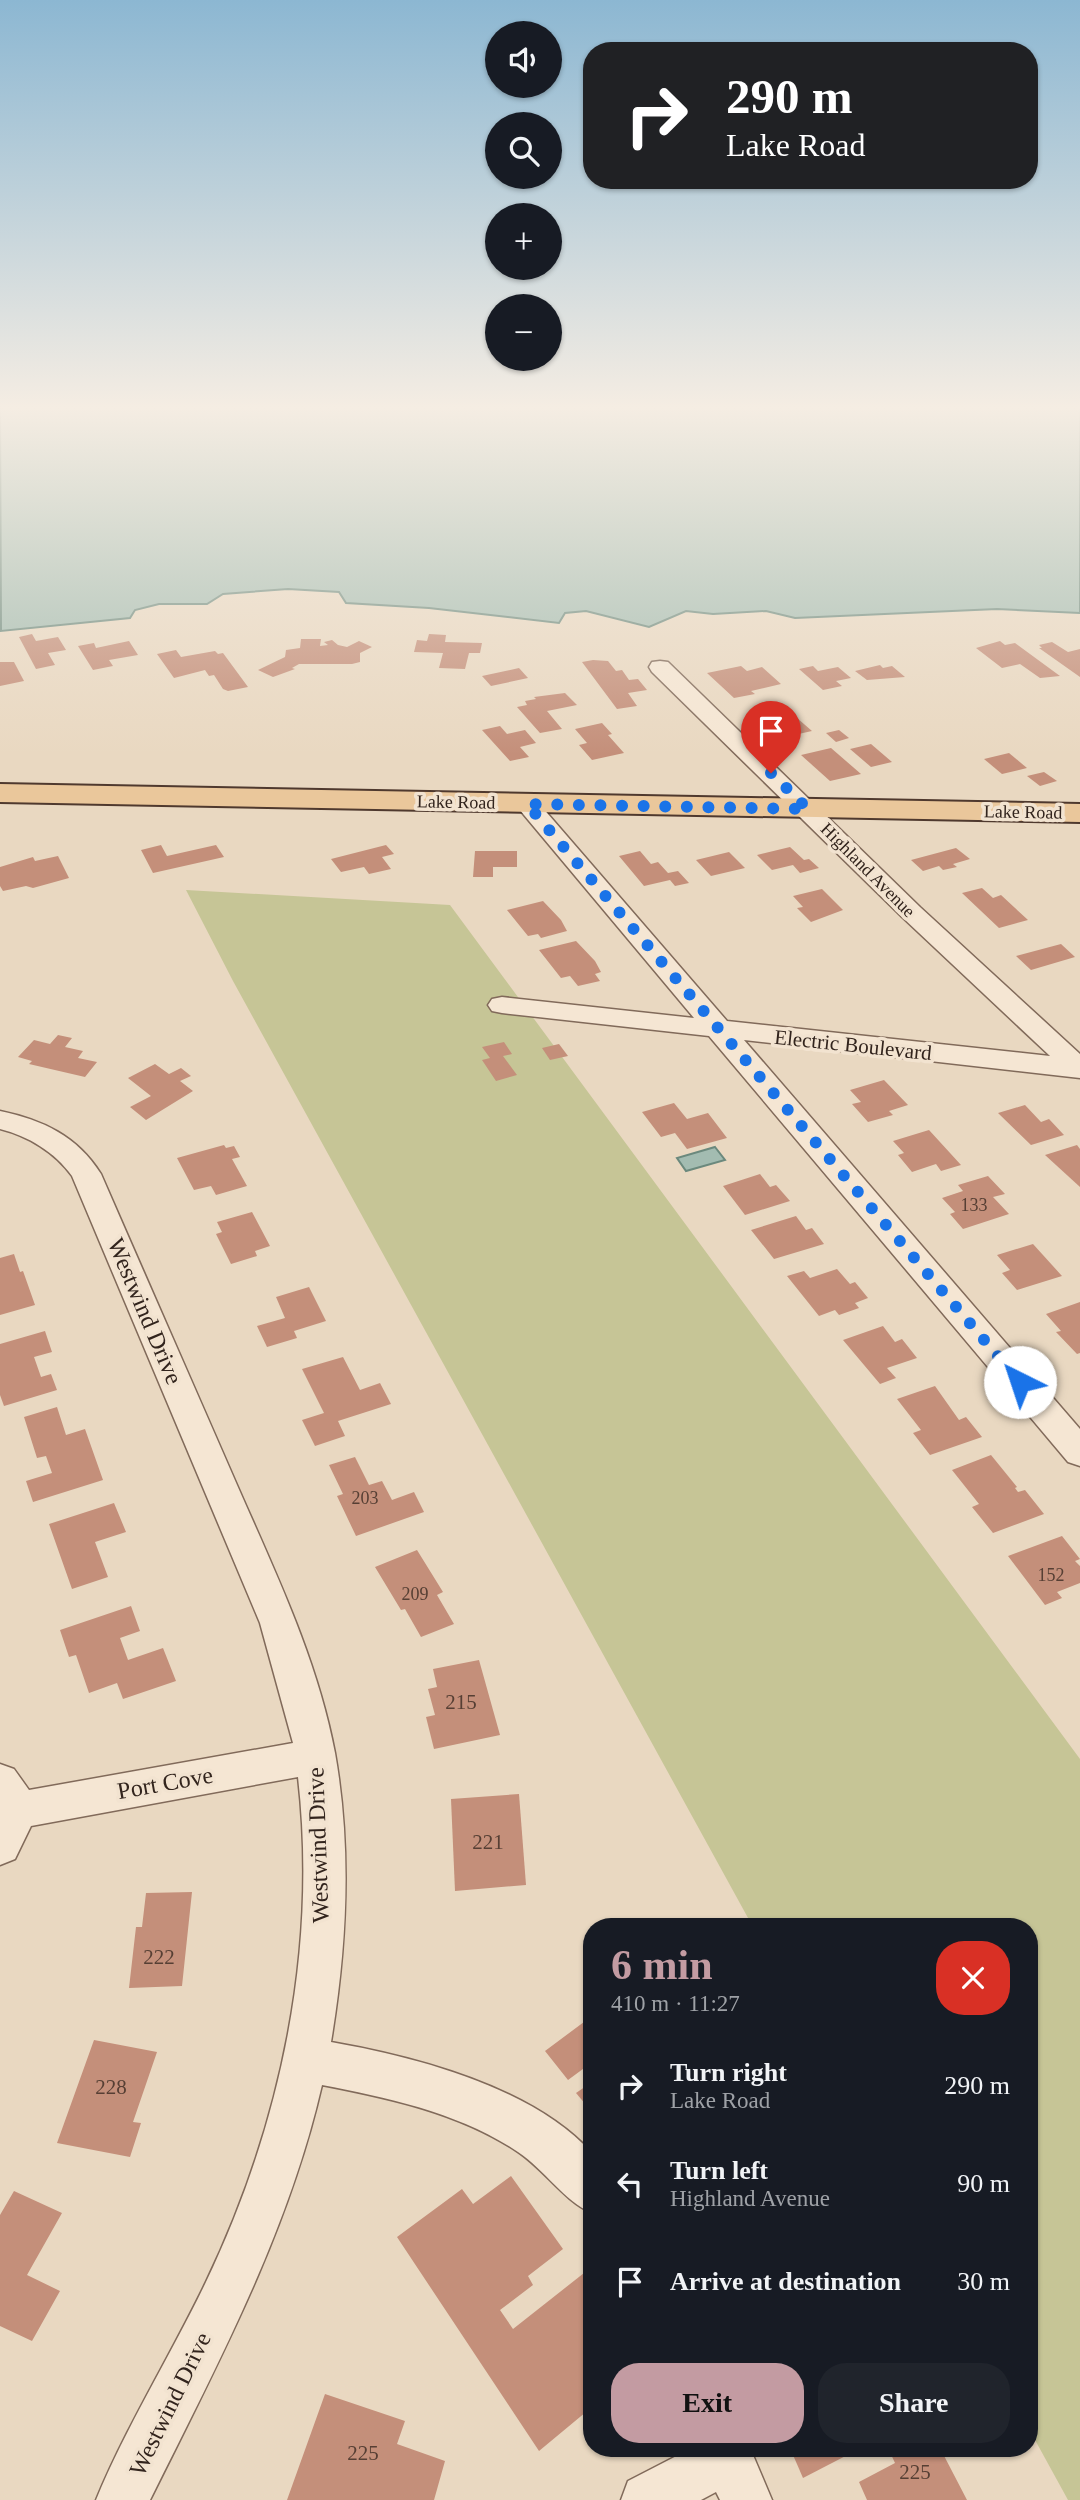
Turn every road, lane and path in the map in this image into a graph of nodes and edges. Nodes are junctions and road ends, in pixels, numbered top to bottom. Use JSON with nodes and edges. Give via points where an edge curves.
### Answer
{"nodes":[{"id":1,"x":660,"y":667,"type":"dead end"},
{"id":2,"x":0,"y":793,"type":"edge"},
{"id":3,"x":527,"y":804,"type":"junction"},
{"id":4,"x":808,"y":809,"type":"junction"},
{"id":5,"x":1080,"y":813,"type":"edge"},
{"id":6,"x":502,"y":1005,"type":"dead end"},
{"id":7,"x":719,"y":1031,"type":"junction"},
{"id":8,"x":1079,"y":1069,"type":"edge"},
{"id":9,"x":0,"y":1119,"type":"edge"},
{"id":10,"x":1080,"y":1452,"type":"edge"},
{"id":11,"x":315,"y":1756,"type":"junction"},
{"id":12,"x":5,"y":1813,"type":"edge"},
{"id":13,"x":305,"y":2060,"type":"junction"},
{"id":14,"x":583,"y":2179,"type":"edge"},
{"id":15,"x":732,"y":2469,"type":"edge"},
{"id":16,"x":122,"y":2500,"type":"edge"},
{"id":17,"x":647,"y":2500,"type":"edge"}],
"edges":[{"from":1,"to":4,"type":"street","name":"Highland Avenue"},
{"from":2,"to":3,"type":"main road","name":"Lake Road"},
{"from":3,"to":4,"type":"main road","name":"Lake Road"},
{"from":3,"to":7,"type":"street"},
{"from":4,"to":5,"type":"main road","name":"Lake Road"},
{"from":4,"to":8,"type":"street","name":"Highland Avenue","via":[[904,906]]},
{"from":6,"to":7,"type":"street","name":"Electric Boulevard"},
{"from":7,"to":8,"type":"street","name":"Electric Boulevard"},
{"from":7,"to":10,"type":"street"},
{"from":9,"to":11,"type":"street","name":"Westwind Drive","via":[[54,1141],[86,1174],[279,1623],[300,1686]]},
{"from":11,"to":12,"type":"street","name":"Port Cove"},
{"from":11,"to":13,"type":"street","name":"Westwind Drive","via":[[324,1899],[318,1985]]},
{"from":13,"to":14,"type":"street","via":[[418,2083],[480,2108],[552,2146]]},
{"from":13,"to":16,"type":"street","name":"Westwind Drive","via":[[291,2120],[254,2228]]},
{"from":15,"to":17,"type":"street"}]}
